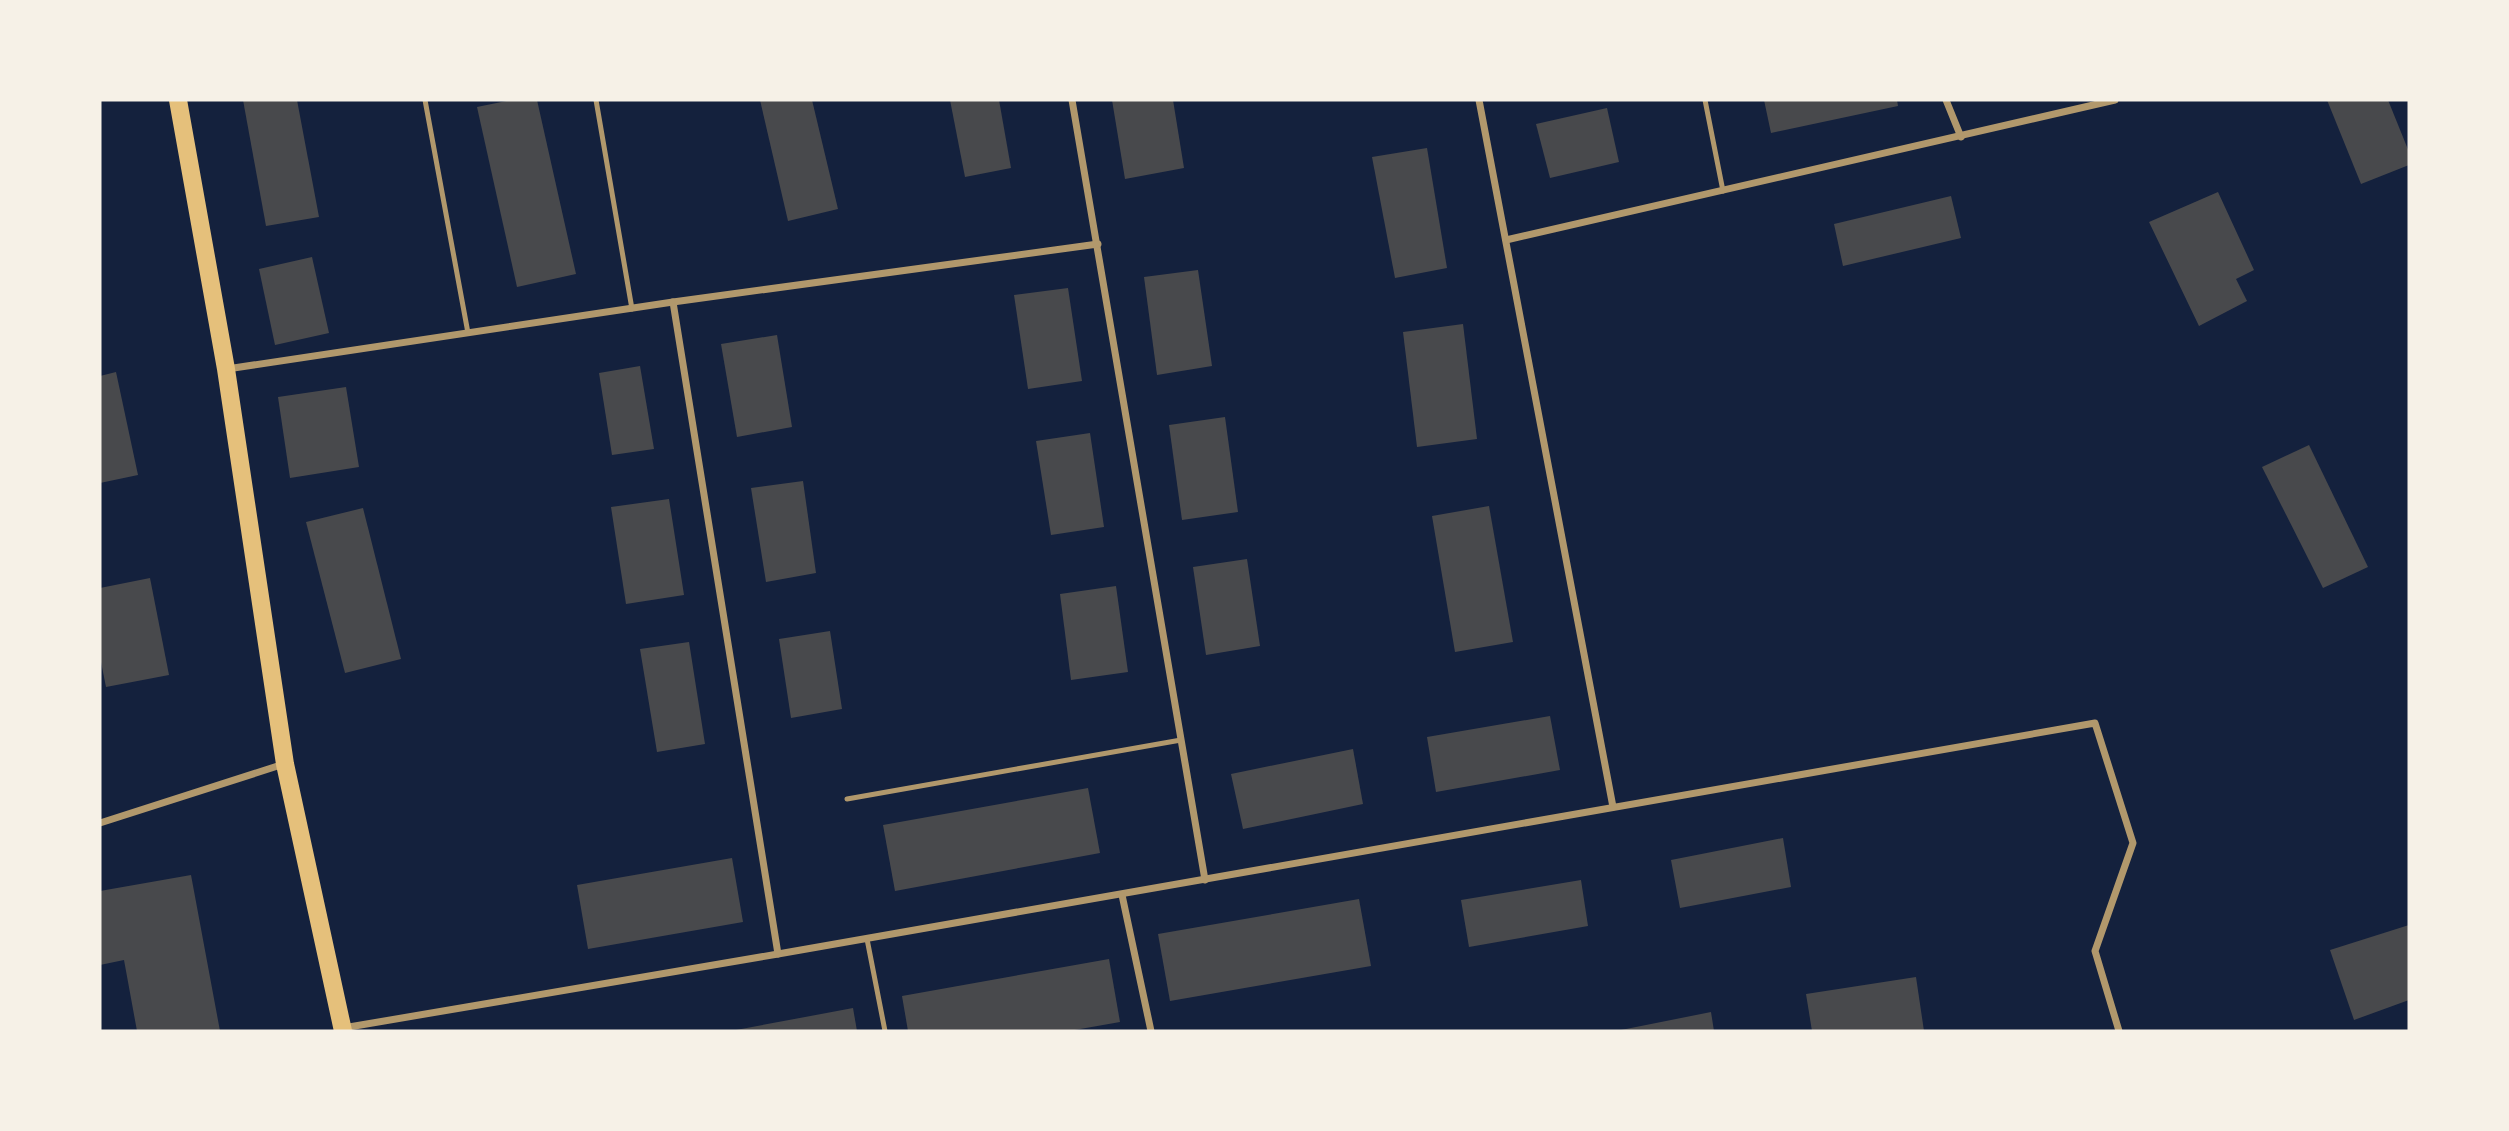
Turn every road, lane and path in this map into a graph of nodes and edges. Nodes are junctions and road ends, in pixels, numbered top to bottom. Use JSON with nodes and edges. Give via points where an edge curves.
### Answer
{"nodes":[{"id":1,"x":178,"y":100,"type":"edge"},
{"id":2,"x":425,"y":100,"type":"edge"},
{"id":3,"x":596,"y":100,"type":"edge"},
{"id":4,"x":1072,"y":100,"type":"edge"},
{"id":5,"x":1479,"y":100,"type":"edge"},
{"id":6,"x":1705,"y":100,"type":"edge"},
{"id":7,"x":1946,"y":100,"type":"edge"},
{"id":8,"x":2115,"y":100,"type":"edge"},
{"id":9,"x":1961,"y":137,"type":"junction"},
{"id":10,"x":1723,"y":191,"type":"junction"},
{"id":11,"x":1506,"y":240,"type":"junction"},
{"id":12,"x":1098,"y":244,"type":"junction"},
{"id":13,"x":673,"y":302,"type":"junction"},
{"id":14,"x":632,"y":309,"type":"junction"},
{"id":15,"x":467,"y":333,"type":"junction"},
{"id":16,"x":226,"y":369,"type":"junction"},
{"id":17,"x":1181,"y":740,"type":"junction"},
{"id":18,"x":285,"y":764,"type":"junction"},
{"id":19,"x":847,"y":799,"type":"dead end"},
{"id":20,"x":1613,"y":807,"type":"junction"},
{"id":21,"x":100,"y":823,"type":"edge"},
{"id":22,"x":1205,"y":880,"type":"junction"},
{"id":23,"x":1122,"y":895,"type":"junction"},
{"id":24,"x":867,"y":939,"type":"junction"},
{"id":25,"x":778,"y":954,"type":"junction"},
{"id":26,"x":343,"y":1030,"type":"edge"},
{"id":27,"x":885,"y":1031,"type":"edge"},
{"id":28,"x":1151,"y":1031,"type":"edge"},
{"id":29,"x":2119,"y":1031,"type":"edge"}],
"edges":[{"from":1,"to":16,"type":"main road"},
{"from":2,"to":15,"type":"lane"},
{"from":3,"to":14,"type":"lane"},
{"from":4,"to":12,"type":"street"},
{"from":5,"to":11,"type":"street"},
{"from":6,"to":10,"type":"lane"},
{"from":7,"to":9,"type":"street"},
{"from":8,"to":9,"type":"street"},
{"from":9,"to":10,"type":"street"},
{"from":10,"to":11,"type":"street"},
{"from":11,"to":20,"type":"street"},
{"from":12,"to":13,"type":"street"},
{"from":12,"to":17,"type":"street"},
{"from":13,"to":14,"type":"street"},
{"from":13,"to":25,"type":"street"},
{"from":14,"to":15,"type":"street"},
{"from":15,"to":16,"type":"street"},
{"from":16,"to":18,"type":"main road"},
{"from":17,"to":19,"type":"lane"},
{"from":17,"to":22,"type":"street"},
{"from":18,"to":21,"type":"street"},
{"from":18,"to":26,"type":"main road"},
{"from":20,"to":22,"type":"street"},
{"from":20,"to":29,"type":"street","via":[[2095,723],[2133,844],[2095,951]]},
{"from":22,"to":23,"type":"street"},
{"from":23,"to":24,"type":"street"},
{"from":23,"to":28,"type":"street"},
{"from":24,"to":25,"type":"street"},
{"from":24,"to":27,"type":"lane"},
{"from":25,"to":26,"type":"street"}]}
